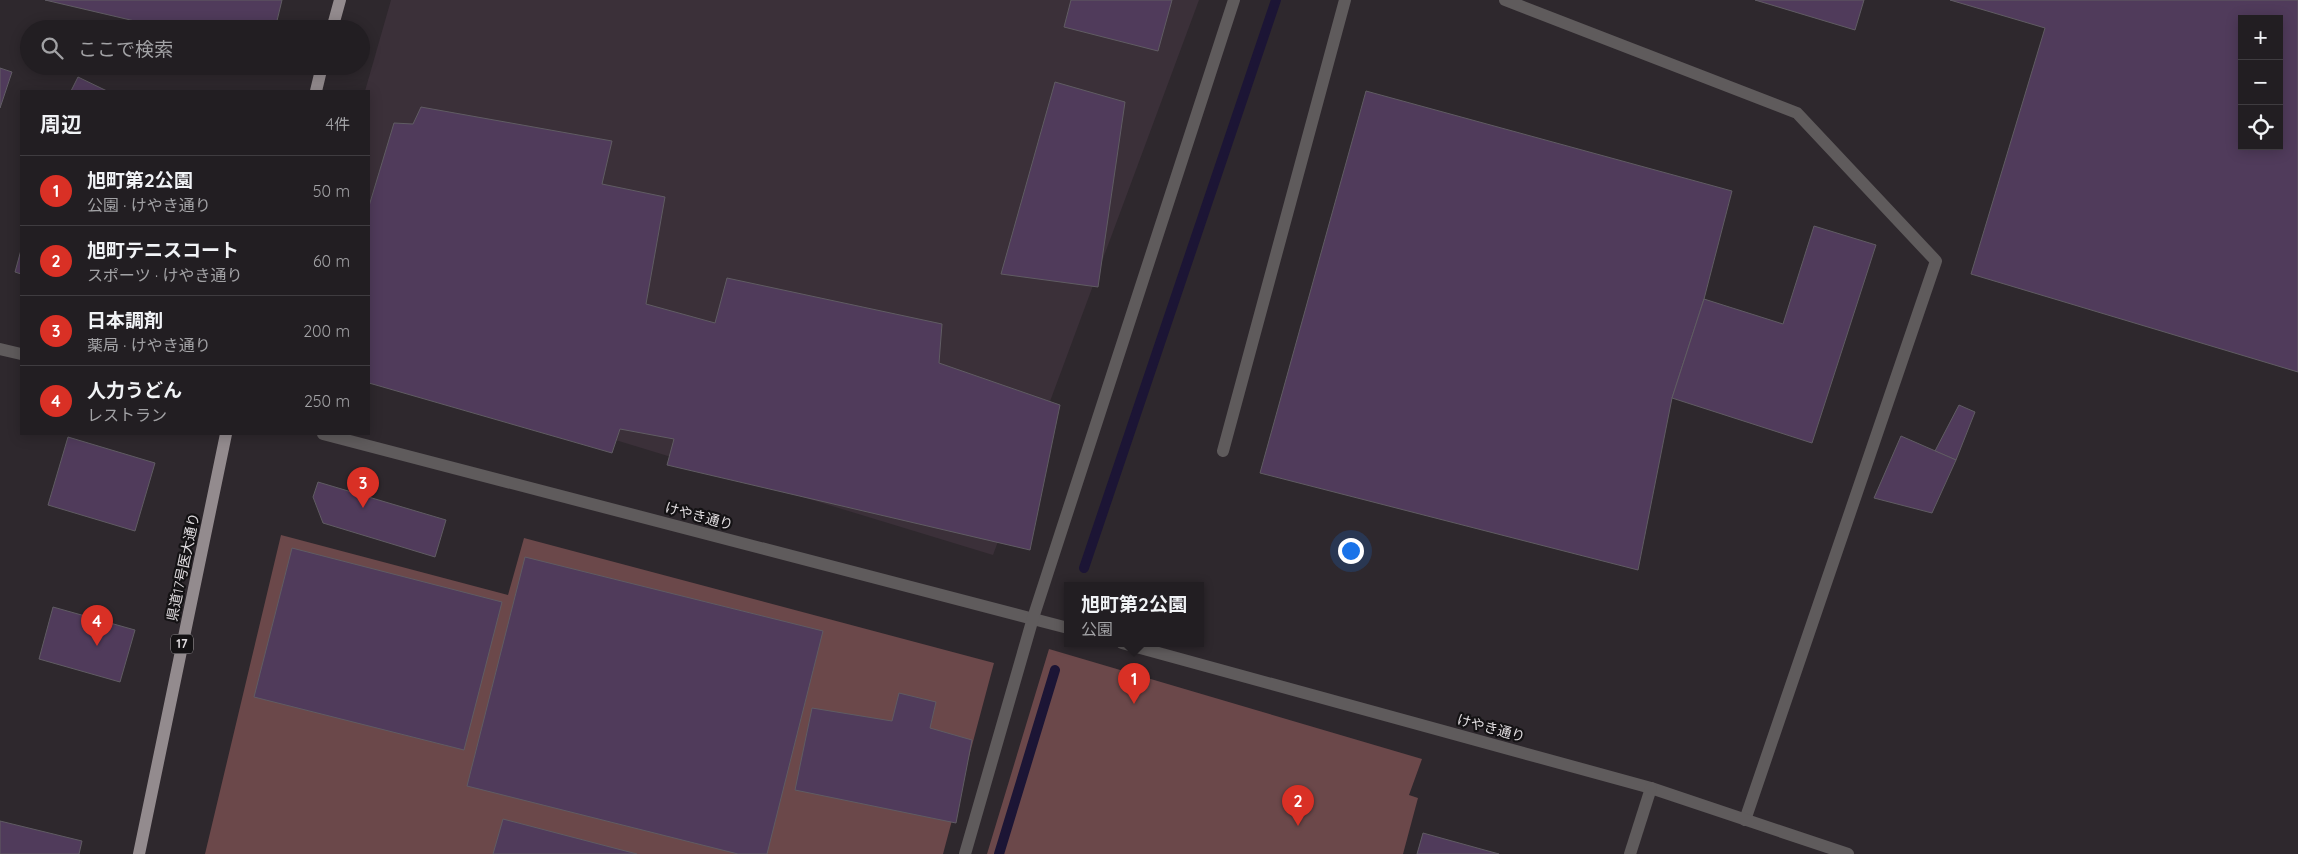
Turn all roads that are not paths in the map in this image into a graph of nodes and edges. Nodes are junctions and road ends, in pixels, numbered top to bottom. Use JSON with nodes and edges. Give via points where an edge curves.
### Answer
{"nodes":[{"id":1,"x":340,"y":0,"type":"edge"},
{"id":2,"x":1234,"y":0,"type":"edge"},
{"id":3,"x":1345,"y":0,"type":"edge"},
{"id":4,"x":1505,"y":0,"type":"edge"},
{"id":5,"x":334,"y":20,"type":"edge"},
{"id":6,"x":320,"y":75,"type":"edge"},
{"id":7,"x":316,"y":90,"type":"edge"},
{"id":8,"x":0,"y":349,"type":"edge"},
{"id":9,"x":20,"y":354,"type":"edge"},
{"id":10,"x":226,"y":435,"type":"edge"},
{"id":11,"x":326,"y":435,"type":"edge"},
{"id":12,"x":1223,"y":451,"type":"dead end"},
{"id":13,"x":1033,"y":618,"type":"junction"},
{"id":14,"x":1064,"y":627,"type":"edge"},
{"id":15,"x":1137,"y":647,"type":"edge"},
{"id":16,"x":1651,"y":788,"type":"junction"},
{"id":17,"x":1745,"y":820,"type":"junction"},
{"id":18,"x":139,"y":854,"type":"edge"},
{"id":19,"x":965,"y":854,"type":"edge"},
{"id":20,"x":1630,"y":854,"type":"edge"},
{"id":21,"x":1848,"y":854,"type":"edge"}],
"edges":[{"from":1,"to":5,"type":"main road"},
{"from":2,"to":13,"type":"street"},
{"from":3,"to":12,"type":"street"},
{"from":4,"to":17,"type":"street","via":[[1797,113],[1936,261]]},
{"from":6,"to":7,"type":"main road"},
{"from":8,"to":9,"type":"street"},
{"from":10,"to":18,"type":"main road","name":"県道17号医大通り","number":"17"},
{"from":11,"to":13,"type":"street","name":"けやき通り"},
{"from":13,"to":14,"type":"street","name":"けやき通り"},
{"from":13,"to":19,"type":"street"},
{"from":15,"to":16,"type":"street","name":"けやき通り"},
{"from":16,"to":17,"type":"street","name":"けやき通り"},
{"from":16,"to":20,"type":"street"},
{"from":17,"to":21,"type":"street","name":"けやき通り"}]}
